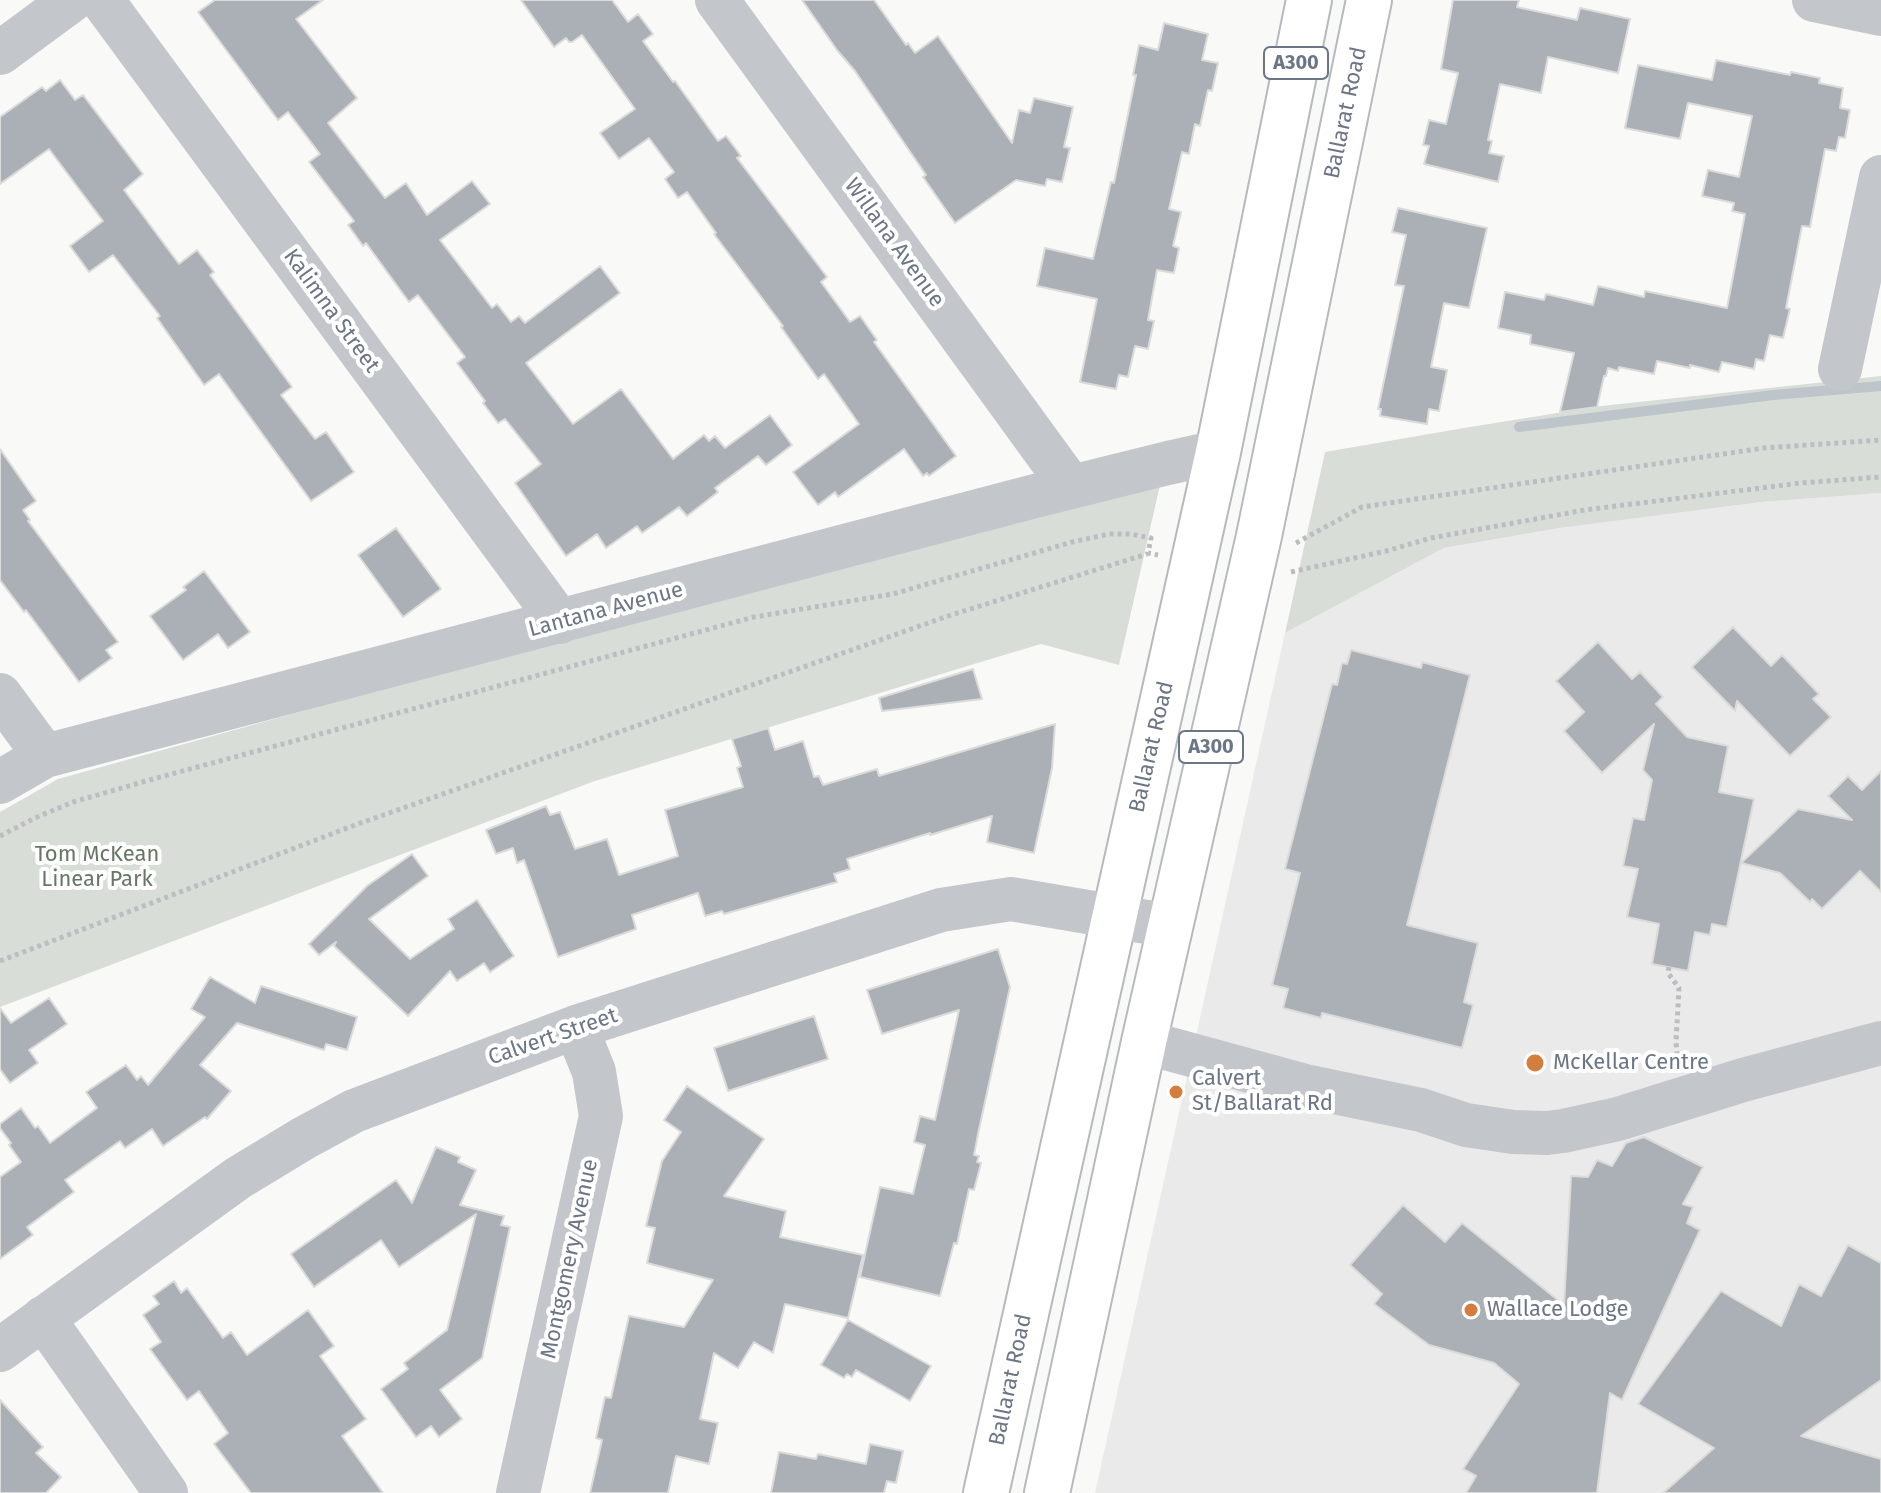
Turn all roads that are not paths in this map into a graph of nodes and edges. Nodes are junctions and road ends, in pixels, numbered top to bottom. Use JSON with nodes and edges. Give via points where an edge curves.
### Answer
{"nodes":[{"id":1,"x":72,"y":0,"type":"edge"},
{"id":2,"x":102,"y":0,"type":"edge"},
{"id":3,"x":717,"y":0,"type":"edge"},
{"id":4,"x":1309,"y":0,"type":"edge"},
{"id":5,"x":1369,"y":0,"type":"edge"},
{"id":6,"x":1814,"y":0,"type":"edge"},
{"id":7,"x":1881,"y":14,"type":"edge"},
{"id":8,"x":0,"y":53,"type":"edge"},
{"id":9,"x":1881,"y":177,"type":"edge"},
{"id":10,"x":1840,"y":369,"type":"dead end"},
{"id":11,"x":1218,"y":452,"type":"junction"},
{"id":12,"x":1071,"y":487,"type":"junction"},
{"id":13,"x":560,"y":622,"type":"junction"},
{"id":14,"x":0,"y":695,"type":"edge"},
{"id":15,"x":45,"y":756,"type":"junction"},
{"id":16,"x":0,"y":782,"type":"edge"},
{"id":17,"x":1113,"y":918,"type":"junction"},
{"id":18,"x":1170,"y":926,"type":"junction"},
{"id":19,"x":576,"y":1027,"type":"junction"},
{"id":20,"x":1144,"y":1042,"type":"junction"},
{"id":21,"x":1881,"y":1043,"type":"edge"},
{"id":22,"x":43,"y":1318,"type":"junction"},
{"id":23,"x":0,"y":1350,"type":"edge"},
{"id":24,"x":166,"y":1493,"type":"edge"},
{"id":25,"x":518,"y":1493,"type":"edge"},
{"id":26,"x":986,"y":1493,"type":"edge"},
{"id":27,"x":1047,"y":1493,"type":"edge"}],
"edges":[{"from":1,"to":8,"type":"street"},
{"from":2,"to":13,"type":"street","name":"Kalimna Street"},
{"from":3,"to":12,"type":"street","name":"Willana Avenue"},
{"from":4,"to":11,"type":"highway","name":"Ballarat Road","number":"A300"},
{"from":5,"to":18,"type":"highway","name":"Ballarat Road","number":"A300","via":[[1282,546]]},
{"from":6,"to":7,"type":"street"},
{"from":9,"to":10,"type":"street"},
{"from":11,"to":12,"type":"street","name":"Lantana Avenue"},
{"from":11,"to":17,"type":"highway","name":"Ballarat Road","number":"A300"},
{"from":12,"to":13,"type":"street","name":"Lantana Avenue"},
{"from":13,"to":15,"type":"street","name":"Lantana Avenue"},
{"from":14,"to":15,"type":"street"},
{"from":15,"to":16,"type":"street","name":"Lantana Avenue"},
{"from":17,"to":18,"type":"street","name":"Calvert Street"},
{"from":17,"to":19,"type":"street","name":"Calvert Street","via":[[1011,899],[941,910]]},
{"from":17,"to":26,"type":"highway","name":"Ballarat Road","number":"A300"},
{"from":18,"to":20,"type":"highway","name":"Ballarat Road","number":"A300"},
{"from":19,"to":22,"type":"street","name":"Calvert Street","via":[[354,1111],[304,1138],[238,1178]]},
{"from":19,"to":25,"type":"street","name":"Montgomery Avenue","via":[[594,1072],[601,1116]]},
{"from":20,"to":21,"type":"street","via":[[1466,1125],[1535,1133],[1618,1119]]},
{"from":20,"to":27,"type":"highway","name":"Ballarat Road","number":"A300"},
{"from":22,"to":23,"type":"street","name":"Calvert Street"},
{"from":22,"to":24,"type":"street"}]}
